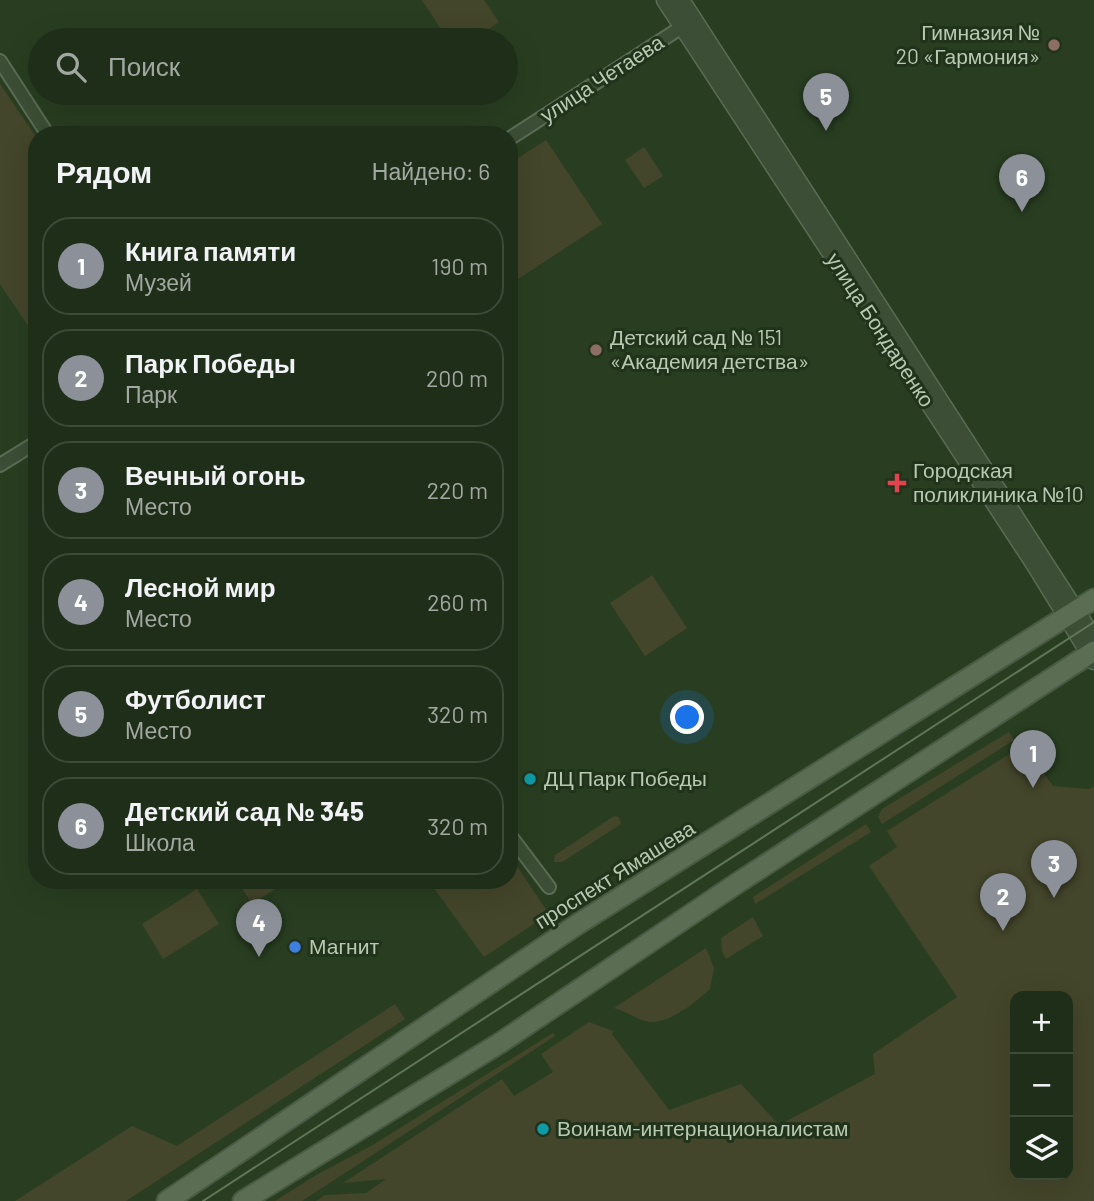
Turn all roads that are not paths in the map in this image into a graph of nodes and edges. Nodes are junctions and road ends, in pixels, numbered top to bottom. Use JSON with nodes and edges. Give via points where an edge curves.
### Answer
{"nodes":[{"id":1,"x":664,"y":0,"type":"edge"},
{"id":2,"x":681,"y":0,"type":"edge"},
{"id":3,"x":688,"y":23,"type":"junction"},
{"id":4,"x":0,"y":61,"type":"edge"},
{"id":5,"x":28,"y":104,"type":"edge"},
{"id":6,"x":29,"y":105,"type":"edge"},
{"id":7,"x":42,"y":126,"type":"edge"},
{"id":8,"x":518,"y":133,"type":"edge"},
{"id":9,"x":28,"y":448,"type":"edge"},
{"id":10,"x":0,"y":465,"type":"edge"},
{"id":11,"x":1094,"y":598,"type":"edge"},
{"id":12,"x":1071,"y":613,"type":"junction"},
{"id":13,"x":1093,"y":651,"type":"edge"},
{"id":14,"x":518,"y":846,"type":"edge"},
{"id":15,"x":549,"y":887,"type":"dead end"},
{"id":16,"x":167,"y":1201,"type":"edge"},
{"id":17,"x":243,"y":1201,"type":"edge"}],
"edges":[{"from":1,"to":3,"type":"street","name":"улица Бондаренко"},
{"from":2,"to":3,"type":"street","name":"улица Бондаренко"},
{"from":3,"to":8,"type":"street","name":"улица Четаева"},
{"from":3,"to":12,"type":"street","name":"улица Бондаренко"},
{"from":4,"to":5,"type":"street"},
{"from":6,"to":7,"type":"street"},
{"from":9,"to":10,"type":"street"},
{"from":11,"to":12,"type":"main road","name":"проспект Ямашева"},
{"from":12,"to":13,"type":"street","name":"улица Бондаренко"},
{"from":12,"to":16,"type":"main road","name":"проспект Ямашева","via":[[578,924]]},
{"from":13,"to":17,"type":"main road","via":[[500,1043]]},
{"from":14,"to":15,"type":"street"}]}
